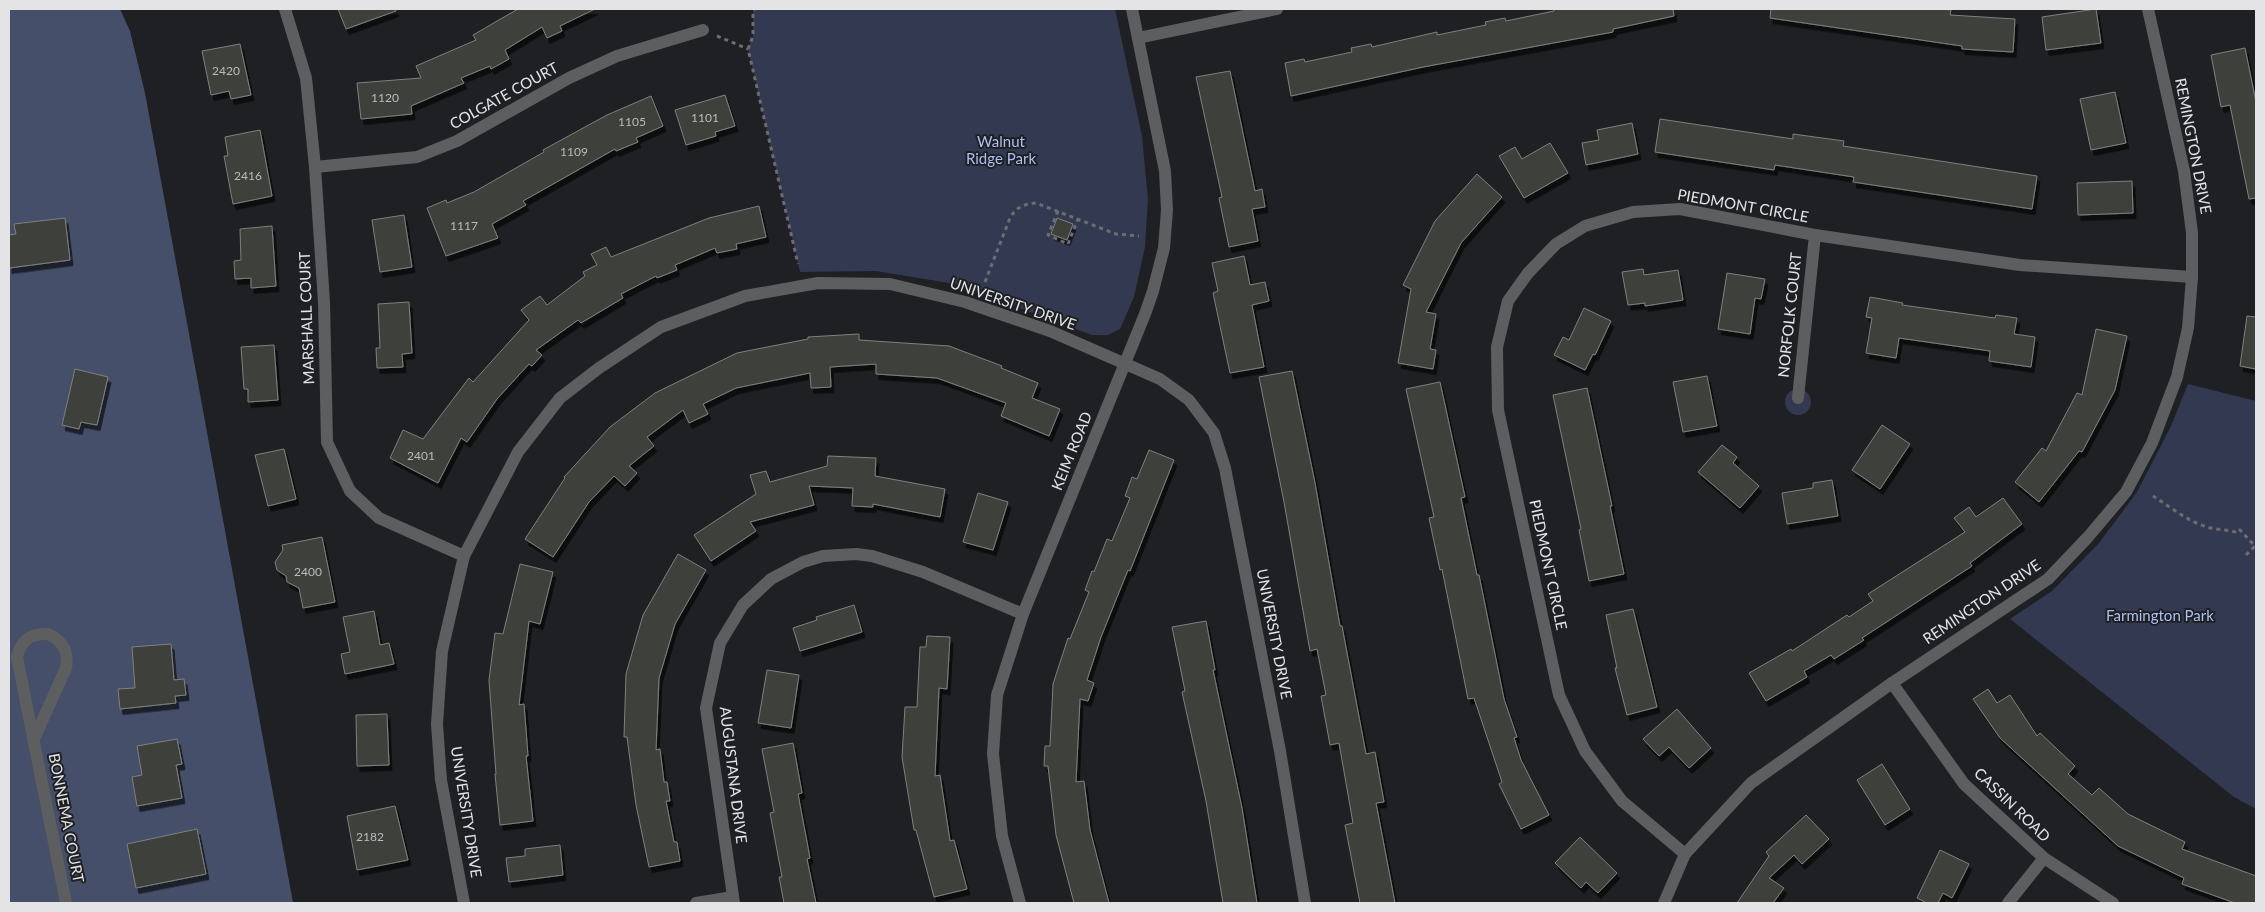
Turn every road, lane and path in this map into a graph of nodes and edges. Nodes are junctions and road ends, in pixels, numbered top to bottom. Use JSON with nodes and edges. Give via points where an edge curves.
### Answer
{"nodes":[{"id":1,"x":285,"y":9,"type":"edge"},
{"id":2,"x":756,"y":9,"type":"edge"},
{"id":3,"x":1132,"y":9,"type":"edge"},
{"id":4,"x":1277,"y":9,"type":"edge"},
{"id":5,"x":2148,"y":9,"type":"edge"},
{"id":6,"x":703,"y":30,"type":"joint"},
{"id":7,"x":1138,"y":38,"type":"junction"},
{"id":8,"x":748,"y":49,"type":"junction"},
{"id":9,"x":315,"y":167,"type":"junction"},
{"id":10,"x":1058,"y":211,"type":"junction"},
{"id":11,"x":1078,"y":219,"type":"junction"},
{"id":12,"x":1814,"y":235,"type":"junction"},
{"id":13,"x":1139,"y":236,"type":"dead end"},
{"id":14,"x":798,"y":264,"type":"dead end"},
{"id":15,"x":2192,"y":277,"type":"junction"},
{"id":16,"x":985,"y":282,"type":"dead end"},
{"id":17,"x":1125,"y":364,"type":"junction"},
{"id":18,"x":1798,"y":398,"type":"dead end"},
{"id":19,"x":2153,"y":496,"type":"dead end"},
{"id":20,"x":464,"y":556,"type":"junction"},
{"id":21,"x":2245,"y":556,"type":"dead end"},
{"id":22,"x":1023,"y":614,"type":"junction"},
{"id":23,"x":1892,"y":683,"type":"junction"},
{"id":24,"x":34,"y":739,"type":"junction"},
{"id":25,"x":1686,"y":854,"type":"junction"},
{"id":26,"x":2044,"y":858,"type":"junction"},
{"id":27,"x":733,"y":900,"type":"edge"},
{"id":28,"x":66,"y":903,"type":"edge"},
{"id":29,"x":464,"y":903,"type":"edge"},
{"id":30,"x":696,"y":903,"type":"edge"},
{"id":31,"x":1020,"y":903,"type":"edge"},
{"id":32,"x":1306,"y":903,"type":"edge"},
{"id":33,"x":1664,"y":903,"type":"edge"},
{"id":34,"x":2008,"y":903,"type":"edge"},
{"id":35,"x":2113,"y":903,"type":"edge"}],
"edges":[{"from":1,"to":9,"type":"street","name":"MARSHALL COURT","via":[[306,78]]},
{"from":2,"to":8,"type":"path","via":[[753,9],[753,36]]},
{"from":3,"to":7,"type":"street","name":"KEIM ROAD"},
{"from":4,"to":7,"type":"street"},
{"from":5,"to":15,"type":"street","name":"REMINGTON DRIVE","via":[[2184,172],[2192,233]]},
{"from":6,"to":8,"type":"path"},
{"from":6,"to":9,"type":"street","name":"COLGATE COURT","via":[[617,56],[569,78],[457,141],[416,157]]},
{"from":7,"to":17,"type":"street","name":"KEIM ROAD","via":[[1165,171],[1167,210],[1164,248],[1154,291]]},
{"from":8,"to":14,"type":"path"},
{"from":9,"to":20,"type":"street","name":"MARSHALL COURT","via":[[324,302],[327,442],[350,491],[379,518]]},
{"from":10,"to":11,"type":"path"},
{"from":10,"to":11,"type":"path","via":[[1048,235],[1068,244]]},
{"from":10,"to":16,"type":"path","via":[[1036,203],[1014,210]]},
{"from":11,"to":13,"type":"path","via":[[1116,234]]},
{"from":12,"to":15,"type":"street","name":"PIEDMONT CIRCLE","via":[[2020,265]]},
{"from":12,"to":18,"type":"street","name":"NORFOLK COURT"},
{"from":12,"to":25,"type":"street","name":"PIEDMONT CIRCLE","via":[[1680,209],[1633,212],[1585,226],[1556,244],[1528,273],[1508,301],[1497,347],[1498,410],[1560,695],[1585,751],[1622,801]]},
{"from":15,"to":23,"type":"street","name":"REMINGTON DRIVE","via":[[2188,328],[2177,377],[2152,443],[2126,492],[2048,579]]},
{"from":17,"to":20,"type":"street","name":"UNIVERSITY DRIVE","via":[[1050,331],[965,302],[890,284],[818,283],[745,296],[661,327],[560,398],[518,452]]},
{"from":17,"to":22,"type":"street","name":"KEIM ROAD"},
{"from":17,"to":32,"type":"street","name":"UNIVERSITY DRIVE","via":[[1160,379],[1189,400],[1214,433],[1225,468]]},
{"from":19,"to":21,"type":"path","via":[[2206,527],[2235,532],[2239,529],[2255,546]]},
{"from":20,"to":29,"type":"street","name":"UNIVERSITY DRIVE","via":[[442,651],[437,724],[441,780]]},
{"from":22,"to":27,"type":"street","name":"AUGUSTANA DRIVE","via":[[923,572],[856,554],[823,556],[795,565],[771,579],[743,605],[720,643],[706,708]]},
{"from":22,"to":31,"type":"street","name":"KEIM ROAD","via":[[997,695],[994,754],[1002,836]]},
{"from":23,"to":25,"type":"street","name":"REMINGTON DRIVE","via":[[1751,783]]},
{"from":23,"to":26,"type":"street","name":"CASSIN ROAD","via":[[1964,784]]},
{"from":24,"to":24,"type":"street","name":"BONNEMA COURT","via":[[17,656],[24,641],[31,636],[48,634],[62,643],[66,668]]},
{"from":24,"to":28,"type":"street","name":"BONNEMA COURT"},
{"from":25,"to":33,"type":"street","name":"REMINGTON DRIVE"},
{"from":26,"to":34,"type":"street"},
{"from":26,"to":35,"type":"street","name":"CASSIN ROAD"},
{"from":27,"to":30,"type":"street"}]}
